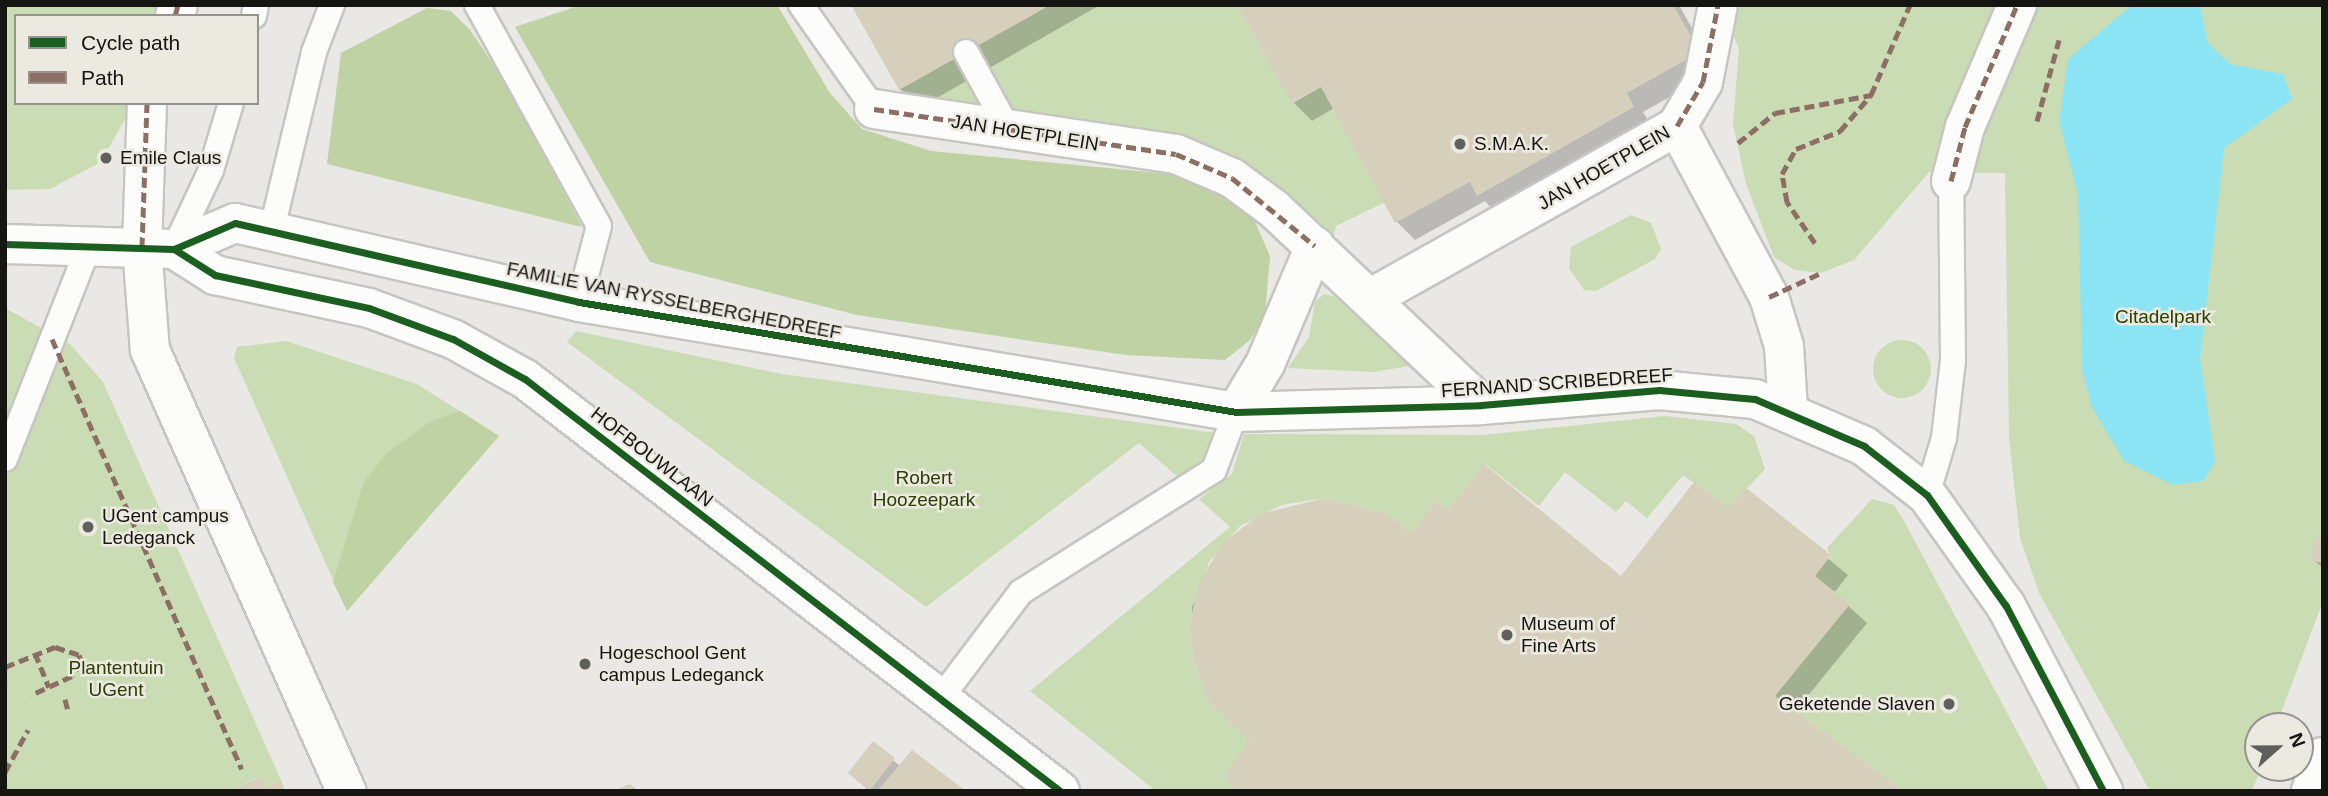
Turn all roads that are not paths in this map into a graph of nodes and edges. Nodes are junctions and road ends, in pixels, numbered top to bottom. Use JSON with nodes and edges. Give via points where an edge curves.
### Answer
{"nodes":[{"id":1,"x":332,"y":5,"type":"edge"},
{"id":2,"x":477,"y":5,"type":"edge"},
{"id":3,"x":801,"y":5,"type":"edge"},
{"id":4,"x":1718,"y":5,"type":"edge"},
{"id":5,"x":2017,"y":5,"type":"edge"},
{"id":6,"x":967,"y":52,"type":"dead end"},
{"id":7,"x":147,"y":105,"type":"edge"},
{"id":8,"x":230,"y":105,"type":"edge"},
{"id":9,"x":874,"y":109,"type":"joint"},
{"id":10,"x":1677,"y":126,"type":"junction"},
{"id":11,"x":1011,"y":134,"type":"junction"},
{"id":12,"x":1951,"y":181,"type":"joint"},
{"id":13,"x":271,"y":233,"type":"junction"},
{"id":14,"x":5,"y":244,"type":"edge"},
{"id":15,"x":89,"y":246,"type":"junction"},
{"id":16,"x":1315,"y":246,"type":"junction"},
{"id":17,"x":158,"y":248,"type":"junction"},
{"id":18,"x":1371,"y":298,"type":"junction"},
{"id":19,"x":579,"y":302,"type":"junction"},
{"id":20,"x":1481,"y":405,"type":"junction"},
{"id":21,"x":1788,"y":410,"type":"junction"},
{"id":22,"x":1236,"y":412,"type":"junction"},
{"id":23,"x":5,"y":459,"type":"edge"},
{"id":24,"x":1927,"y":495,"type":"junction"},
{"id":25,"x":940,"y":699,"type":"junction"},
{"id":26,"x":2323,"y":757,"type":"edge"},
{"id":27,"x":346,"y":791,"type":"edge"},
{"id":28,"x":1060,"y":791,"type":"edge"},
{"id":29,"x":2104,"y":791,"type":"edge"},
{"id":30,"x":2311,"y":791,"type":"edge"}],
"edges":[{"from":1,"to":13,"type":"lane","via":[[314,52]]},
{"from":2,"to":19,"type":"lane","via":[[599,226]]},
{"from":3,"to":9,"type":"lane"},
{"from":4,"to":10,"type":"main road","via":[[1703,82]]},
{"from":5,"to":12,"type":"main road","via":[[1965,127]]},
{"from":6,"to":11,"type":"lane"},
{"from":7,"to":17,"type":"main road"},
{"from":8,"to":17,"type":"lane","via":[[211,170]]},
{"from":9,"to":11,"type":"main road","name":"JAN HOETPLEIN"},
{"from":10,"to":18,"type":"main road","name":"JAN HOETPLEIN"},
{"from":10,"to":21,"type":"main road","name":"JAN HOETPLEIN","via":[[1769,297],[1784,346]]},
{"from":11,"to":16,"type":"main road","name":"JAN HOETPLEIN","via":[[1176,154],[1232,178]]},
{"from":12,"to":24,"type":"lane","via":[[1953,360],[1944,438]]},
{"from":13,"to":17,"type":"main road","name":"FAMILIE VAN RYSSELBERGHEDREEF","via":[[235,223]]},
{"from":13,"to":19,"type":"main road","name":"FAMILIE VAN RYSSELBERGHEDREEF"},
{"from":14,"to":15,"type":"main road"},
{"from":15,"to":17,"type":"main road"},
{"from":15,"to":23,"type":"lane"},
{"from":16,"to":18,"type":"main road","name":"JAN HOETPLEIN"},
{"from":16,"to":22,"type":"main road","via":[[1265,364]]},
{"from":17,"to":25,"type":"main road","name":"HOFBOUWLAAN","via":[[215,275],[369,309],[453,338],[525,379]]},
{"from":17,"to":27,"type":"main road","via":[[150,350]]},
{"from":18,"to":20,"type":"main road","name":"JAN HOETPLEIN"},
{"from":19,"to":22,"type":"main road","name":"FAMILIE VAN RYSSELBERGHEDREEF"},
{"from":20,"to":21,"type":"main road","name":"FERNAND SCRIBEDREEF","via":[[1711,390]]},
{"from":20,"to":22,"type":"main road","name":"FERNAND SCRIBEDREEF"},
{"from":21,"to":24,"type":"main road","name":"FERNAND SCRIBEDREEF","via":[[1864,446]]},
{"from":22,"to":25,"type":"lane","via":[[1214,470],[1021,592]]},
{"from":24,"to":29,"type":"main road","name":"FERNAND SCRIBEDREEF","via":[[2006,606]]},
{"from":25,"to":28,"type":"main road","name":"HOFBOUWLAAN"},
{"from":26,"to":30,"type":"main road"}]}
